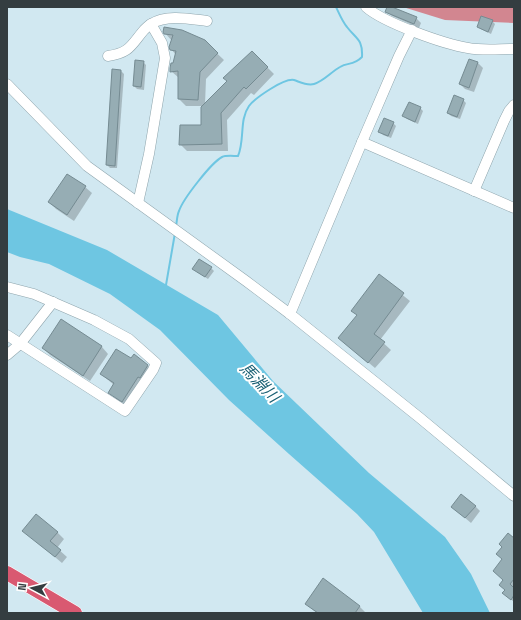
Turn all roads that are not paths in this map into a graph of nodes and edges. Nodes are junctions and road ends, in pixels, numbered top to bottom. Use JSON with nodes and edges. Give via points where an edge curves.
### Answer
{"nodes":[{"id":1,"x":366,"y":7,"type":"edge"},
{"id":2,"x":207,"y":21,"type":"dead end"},
{"id":3,"x":151,"y":24,"type":"junction"},
{"id":4,"x":412,"y":30,"type":"junction"},
{"id":5,"x":514,"y":49,"type":"edge"},
{"id":6,"x":108,"y":56,"type":"dead end"},
{"id":7,"x":7,"y":84,"type":"edge"},
{"id":8,"x":514,"y":105,"type":"edge"},
{"id":9,"x":362,"y":142,"type":"junction"},
{"id":10,"x":474,"y":191,"type":"junction"},
{"id":11,"x":138,"y":203,"type":"junction"},
{"id":12,"x":514,"y":208,"type":"edge"},
{"id":13,"x":7,"y":287,"type":"edge"},
{"id":14,"x":53,"y":302,"type":"junction"},
{"id":15,"x":290,"y":314,"type":"junction"},
{"id":16,"x":7,"y":335,"type":"edge"},
{"id":17,"x":20,"y":344,"type":"junction"},
{"id":18,"x":7,"y":355,"type":"edge"},
{"id":19,"x":514,"y":496,"type":"edge"},
{"id":20,"x":7,"y":573,"type":"edge"},
{"id":21,"x":75,"y":613,"type":"edge"}],
"edges":[{"from":1,"to":4,"type":"street","via":[[379,17]]},
{"from":2,"to":3,"type":"street","via":[[177,18]]},
{"from":3,"to":6,"type":"street","via":[[132,46],[119,55]]},
{"from":3,"to":11,"type":"street","via":[[162,43],[164,58],[149,154]]},
{"from":4,"to":5,"type":"street","via":[[455,46]]},
{"from":4,"to":9,"type":"street"},
{"from":7,"to":11,"type":"street","via":[[87,166]]},
{"from":8,"to":10,"type":"street","via":[[504,121]]},
{"from":9,"to":10,"type":"street"},
{"from":9,"to":15,"type":"street"},
{"from":10,"to":12,"type":"street"},
{"from":11,"to":15,"type":"street"},
{"from":13,"to":14,"type":"street"},
{"from":14,"to":17,"type":"street"},
{"from":14,"to":17,"type":"street","via":[[129,339],[156,363],[125,411]]},
{"from":15,"to":19,"type":"street"},
{"from":16,"to":17,"type":"street"},
{"from":17,"to":18,"type":"street"},
{"from":20,"to":21,"type":"highway"}]}
